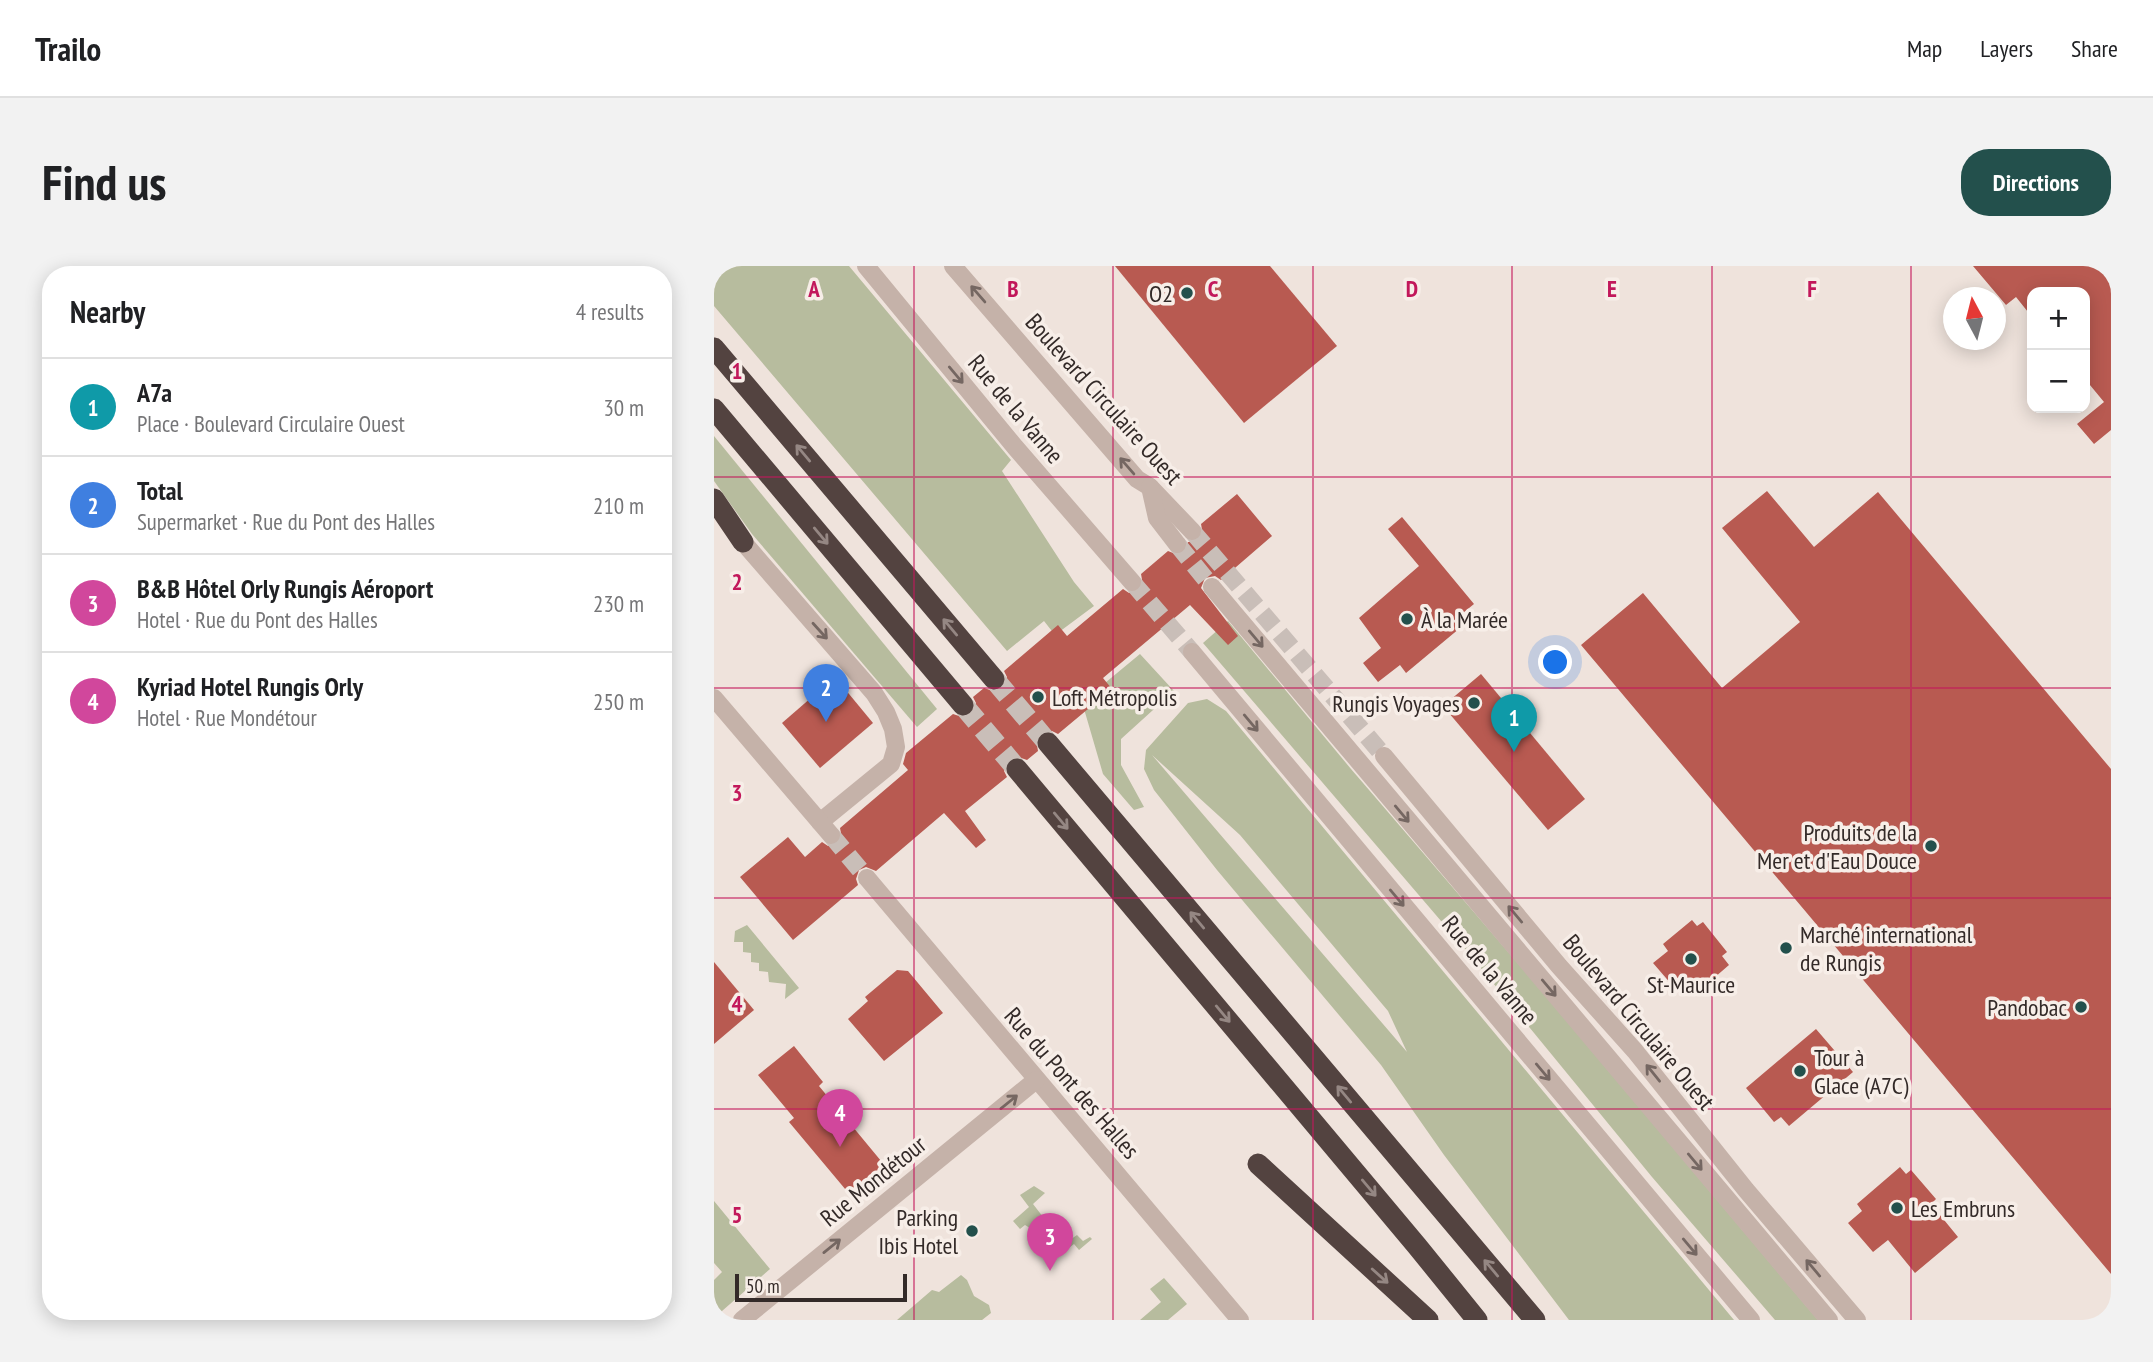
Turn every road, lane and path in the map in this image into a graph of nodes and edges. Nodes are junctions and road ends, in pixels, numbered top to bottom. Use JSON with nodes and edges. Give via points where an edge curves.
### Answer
{"nodes":[{"id":1,"x":866,"y":266,"type":"edge"},
{"id":2,"x":953,"y":266,"type":"edge"},
{"id":3,"x":714,"y":348,"type":"edge"},
{"id":4,"x":714,"y":409,"type":"edge"},
{"id":5,"x":1150,"y":487,"type":"junction"},
{"id":6,"x":714,"y":499,"type":"edge"},
{"id":7,"x":1192,"y":531,"type":"tunnel mouth"},
{"id":8,"x":743,"y":542,"type":"joint"},
{"id":9,"x":1177,"y":544,"type":"tunnel mouth"},
{"id":10,"x":1132,"y":582,"type":"tunnel mouth"},
{"id":11,"x":1212,"y":587,"type":"tunnel mouth"},
{"id":12,"x":1192,"y":652,"type":"tunnel mouth"},
{"id":13,"x":994,"y":679,"type":"tunnel mouth"},
{"id":14,"x":714,"y":698,"type":"edge"},
{"id":15,"x":963,"y":705,"type":"tunnel mouth"},
{"id":16,"x":1048,"y":743,"type":"tunnel mouth"},
{"id":17,"x":1384,"y":756,"type":"tunnel mouth"},
{"id":18,"x":1017,"y":769,"type":"tunnel mouth"},
{"id":19,"x":867,"y":878,"type":"tunnel mouth"},
{"id":20,"x":1036,"y":1080,"type":"junction"},
{"id":21,"x":1258,"y":1164,"type":"dead end"},
{"id":22,"x":742,"y":1320,"type":"edge"},
{"id":23,"x":1240,"y":1320,"type":"edge"},
{"id":24,"x":1428,"y":1320,"type":"edge"},
{"id":25,"x":1476,"y":1320,"type":"edge"},
{"id":26,"x":1535,"y":1320,"type":"edge"},
{"id":27,"x":1751,"y":1320,"type":"edge"},
{"id":28,"x":1829,"y":1320,"type":"edge"},
{"id":29,"x":1857,"y":1320,"type":"edge"}],
"edges":[{"from":1,"to":10,"type":"street","name":"Rue de la Vanne","one_way":true},
{"from":5,"to":2,"type":"street","name":"Boulevard Circulaire Ouest","one_way":true,"via":[[1137,479]]},
{"from":13,"to":3,"type":"highway","one_way":true},
{"from":4,"to":15,"type":"highway","one_way":true},
{"from":5,"to":7,"type":"street","name":"Boulevard Circulaire Ouest"},
{"from":5,"to":9,"type":"street","via":[[1157,518]]},
{"from":6,"to":8,"type":"highway"},
{"from":8,"to":14,"type":"street","one_way":true,"via":[[874,693],[893,729],[896,747],[891,764],[826,828]]},
{"from":11,"to":28,"type":"street","one_way":true},
{"from":12,"to":27,"type":"street","name":"Rue de la Vanne","one_way":true},
{"from":26,"to":16,"type":"highway","one_way":true},
{"from":29,"to":17,"type":"street","name":"Boulevard Circulaire Ouest","one_way":true},
{"from":18,"to":25,"type":"highway","one_way":true},
{"from":19,"to":20,"type":"street","name":"Rue du Pont des Halles"},
{"from":22,"to":20,"type":"street","name":"Rue Mondétour","one_way":true},
{"from":20,"to":23,"type":"street","name":"Rue du Pont des Halles"},
{"from":21,"to":24,"type":"highway","one_way":true}]}
